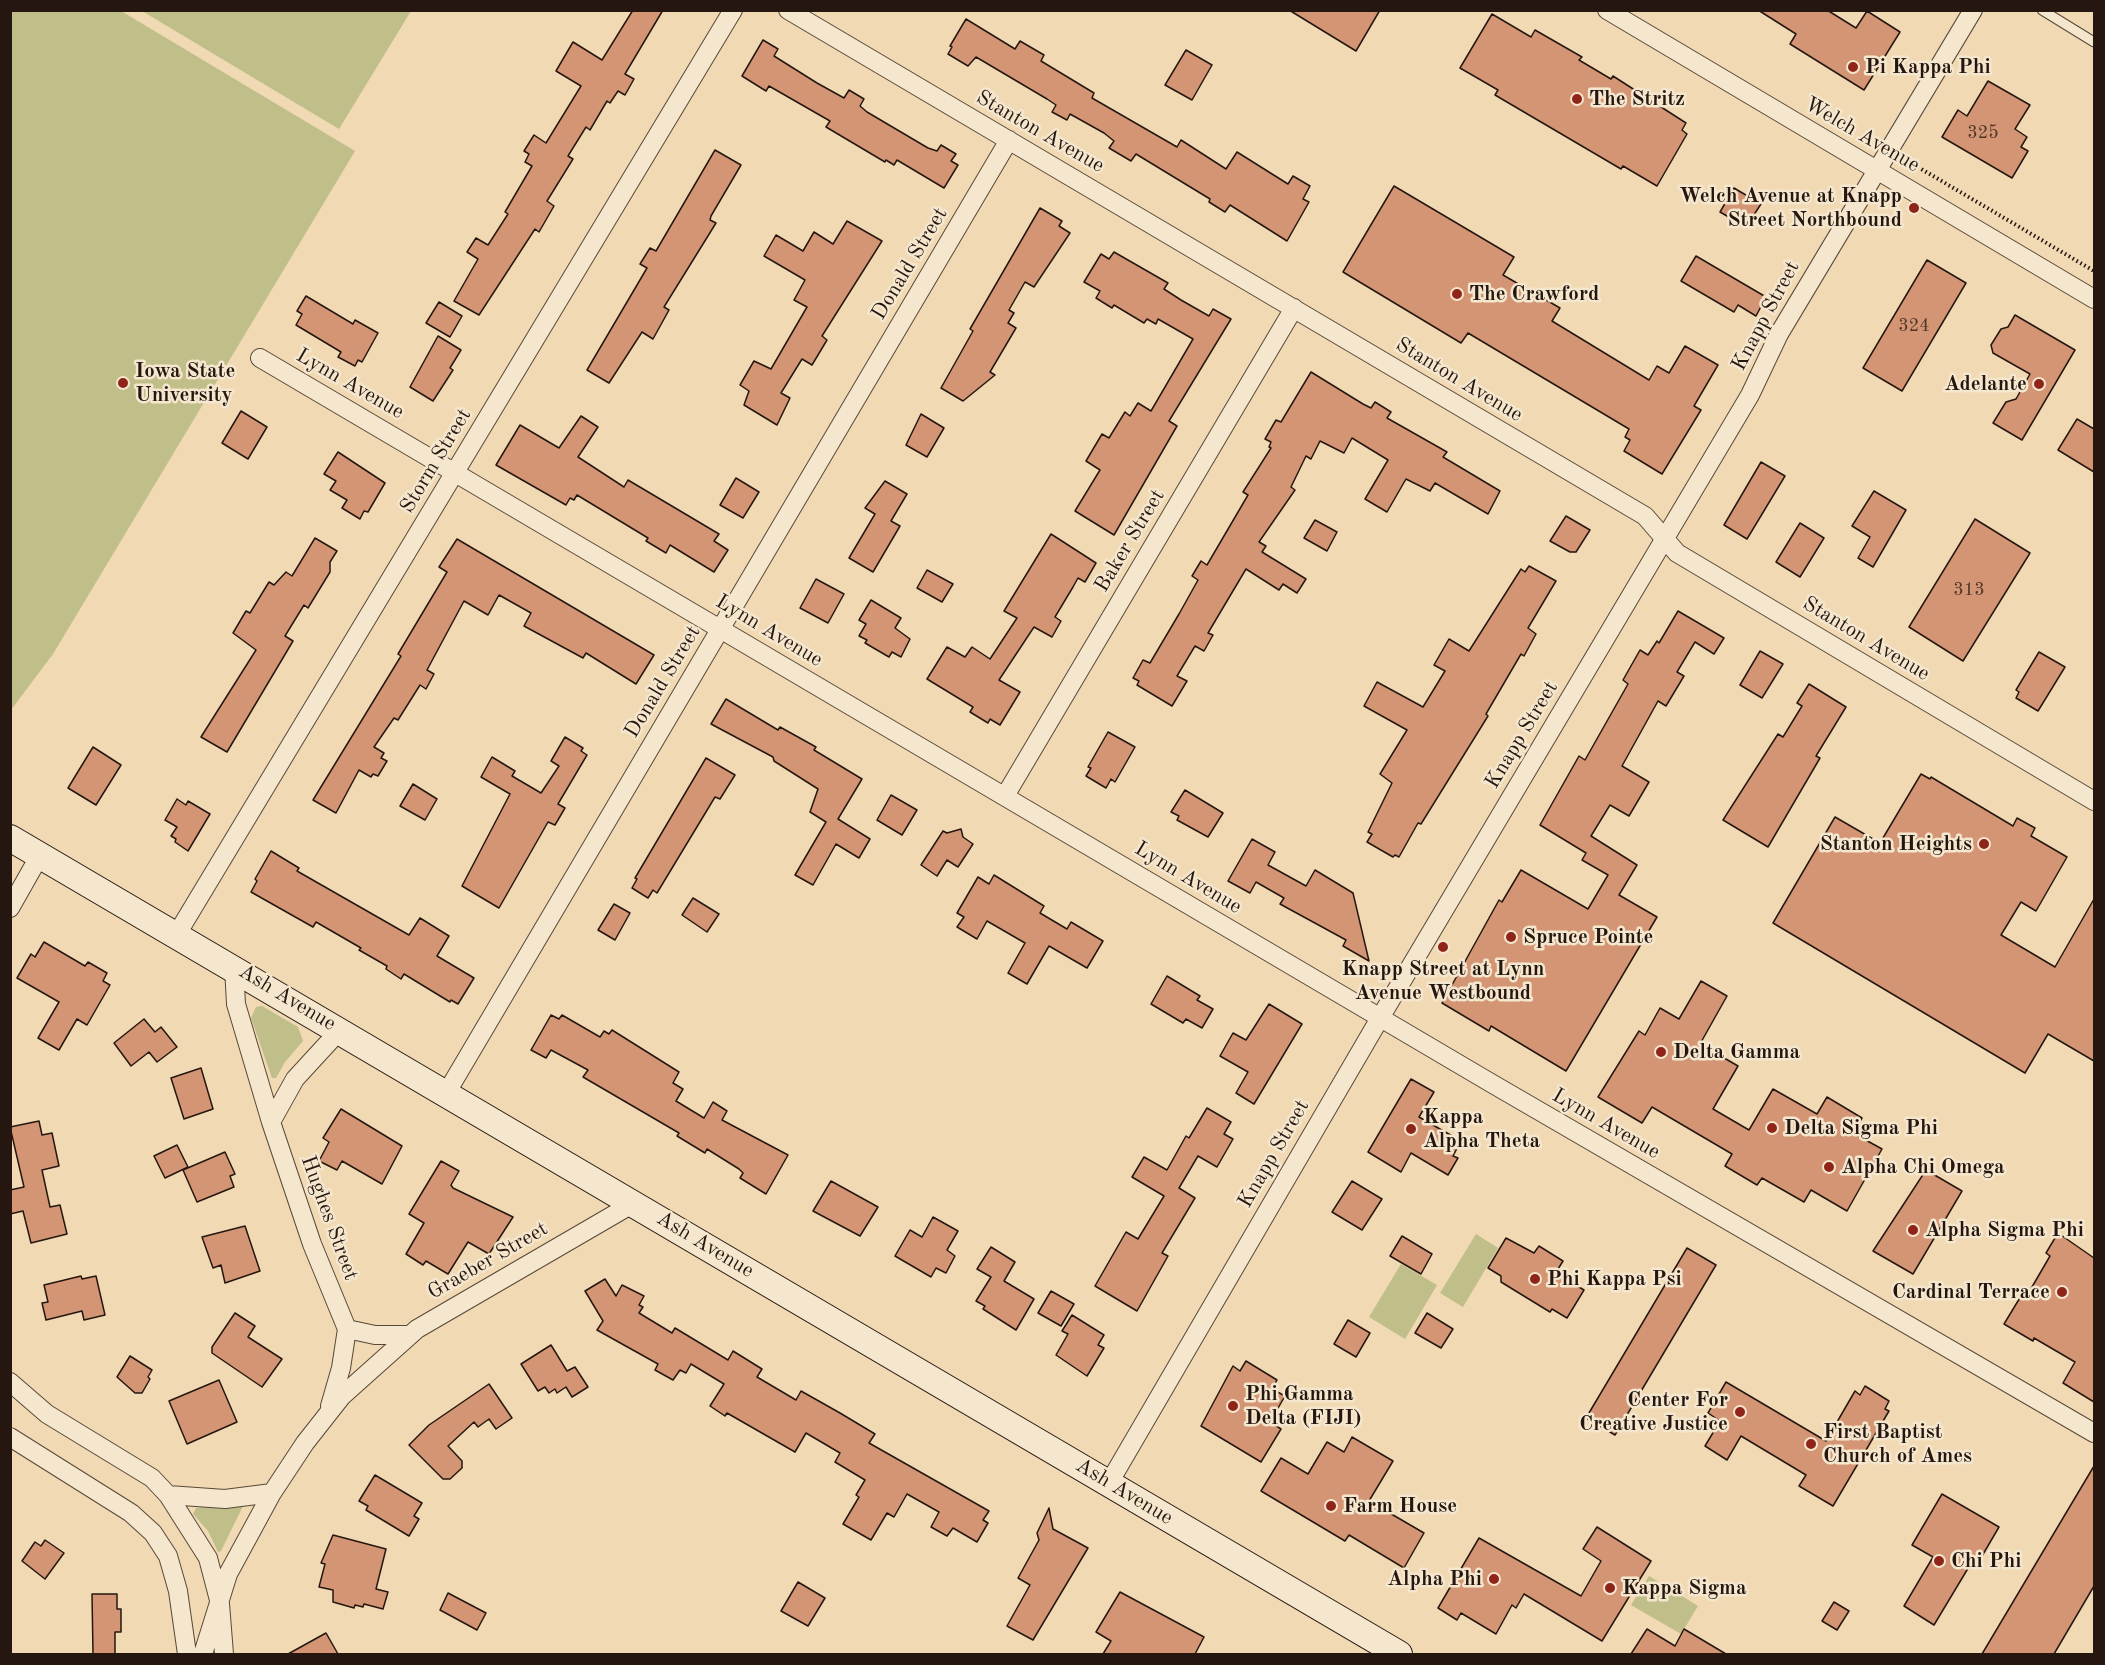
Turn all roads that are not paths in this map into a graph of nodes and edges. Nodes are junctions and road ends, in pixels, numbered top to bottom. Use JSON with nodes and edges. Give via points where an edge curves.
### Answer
{"nodes":[{"id":1,"x":733,"y":10,"type":"edge"},
{"id":2,"x":788,"y":10,"type":"edge"},
{"id":3,"x":1607,"y":10,"type":"edge"},
{"id":4,"x":1973,"y":10,"type":"edge"},
{"id":5,"x":2042,"y":10,"type":"edge"},
{"id":6,"x":2094,"y":42,"type":"edge"},
{"id":7,"x":1009,"y":140,"type":"junction"},
{"id":8,"x":1877,"y":170,"type":"junction"},
{"id":9,"x":2094,"y":299,"type":"edge"},
{"id":10,"x":1294,"y":308,"type":"junction"},
{"id":11,"x":260,"y":358,"type":"dead end"},
{"id":12,"x":456,"y":472,"type":"junction"},
{"id":13,"x":1663,"y":541,"type":"junction"},
{"id":14,"x":721,"y":629,"type":"junction"},
{"id":15,"x":1005,"y":796,"type":"junction"},
{"id":16,"x":2094,"y":801,"type":"edge"},
{"id":17,"x":10,"y":838,"type":"edge"},
{"id":18,"x":40,"y":855,"type":"junction"},
{"id":19,"x":10,"y":908,"type":"edge"},
{"id":20,"x":177,"y":934,"type":"junction"},
{"id":21,"x":234,"y":967,"type":"junction"},
{"id":22,"x":1380,"y":1018,"type":"junction"},
{"id":23,"x":340,"y":1030,"type":"junction"},
{"id":24,"x":447,"y":1092,"type":"junction"},
{"id":25,"x":272,"y":1122,"type":"junction"},
{"id":26,"x":634,"y":1203,"type":"junction"},
{"id":27,"x":347,"y":1329,"type":"junction"},
{"id":28,"x":410,"y":1335,"type":"junction"},
{"id":29,"x":10,"y":1382,"type":"edge"},
{"id":30,"x":326,"y":1417,"type":"junction"},
{"id":31,"x":2094,"y":1433,"type":"edge"},
{"id":32,"x":10,"y":1437,"type":"edge"},
{"id":33,"x":1109,"y":1483,"type":"junction"},
{"id":34,"x":272,"y":1493,"type":"junction"},
{"id":35,"x":168,"y":1495,"type":"junction"},
{"id":36,"x":220,"y":1604,"type":"junction"},
{"id":37,"x":187,"y":1654,"type":"edge"},
{"id":38,"x":203,"y":1654,"type":"edge"},
{"id":39,"x":224,"y":1654,"type":"edge"},
{"id":40,"x":1399,"y":1654,"type":"edge"}],
"edges":[{"from":1,"to":12,"type":"street","name":"Storm Street"},
{"from":2,"to":7,"type":"street","name":"Stanton Avenue"},
{"from":3,"to":8,"type":"street","name":"Welch Avenue"},
{"from":4,"to":8,"type":"street","name":"Knapp Street"},
{"from":5,"to":6,"type":"lane"},
{"from":7,"to":10,"type":"street","name":"Stanton Avenue"},
{"from":7,"to":14,"type":"street","name":"Donald Street"},
{"from":8,"to":9,"type":"street","name":"Welch Avenue"},
{"from":8,"to":13,"type":"street","name":"Knapp Street"},
{"from":10,"to":13,"type":"street","name":"Stanton Avenue","via":[[1645,516]]},
{"from":10,"to":15,"type":"street","name":"Baker Street"},
{"from":11,"to":12,"type":"street","name":"Lynn Avenue"},
{"from":12,"to":14,"type":"street","name":"Lynn Avenue"},
{"from":12,"to":20,"type":"street","name":"Storm Street"},
{"from":13,"to":16,"type":"street","name":"Stanton Avenue","via":[[1682,556]]},
{"from":13,"to":22,"type":"street","name":"Knapp Street"},
{"from":14,"to":15,"type":"street","name":"Lynn Avenue"},
{"from":14,"to":24,"type":"street","name":"Donald Street"},
{"from":15,"to":22,"type":"street","name":"Lynn Avenue"},
{"from":17,"to":18,"type":"street","name":"Ash Avenue"},
{"from":18,"to":19,"type":"street"},
{"from":18,"to":20,"type":"street","name":"Ash Avenue"},
{"from":20,"to":21,"type":"street","name":"Ash Avenue"},
{"from":21,"to":23,"type":"street","name":"Ash Avenue"},
{"from":21,"to":25,"type":"street","name":"Hughes Street","via":[[236,1004]]},
{"from":22,"to":31,"type":"street","name":"Lynn Avenue"},
{"from":22,"to":33,"type":"street","name":"Knapp Street"},
{"from":23,"to":24,"type":"street","name":"Ash Avenue"},
{"from":23,"to":25,"type":"street","via":[[295,1079]]},
{"from":24,"to":26,"type":"street","name":"Ash Avenue"},
{"from":25,"to":27,"type":"street","name":"Hughes Street","via":[[312,1244]]},
{"from":26,"to":28,"type":"street","name":"Graeber Street"},
{"from":26,"to":33,"type":"street","name":"Ash Avenue"},
{"from":27,"to":28,"type":"street","via":[[375,1335]]},
{"from":27,"to":30,"type":"street","via":[[341,1368]]},
{"from":28,"to":30,"type":"street","name":"Graeber Street","via":[[342,1396]]},
{"from":29,"to":35,"type":"street","via":[[47,1414],[152,1478]]},
{"from":30,"to":34,"type":"street"},
{"from":32,"to":37,"type":"street","via":[[131,1512],[153,1533],[168,1556],[178,1591]]},
{"from":33,"to":40,"type":"street","name":"Ash Avenue"},
{"from":34,"to":35,"type":"street","via":[[225,1499]]},
{"from":34,"to":36,"type":"street","via":[[228,1574]]},
{"from":35,"to":36,"type":"street","via":[[208,1558]]},
{"from":36,"to":38,"type":"street"},
{"from":36,"to":39,"type":"street"}]}
